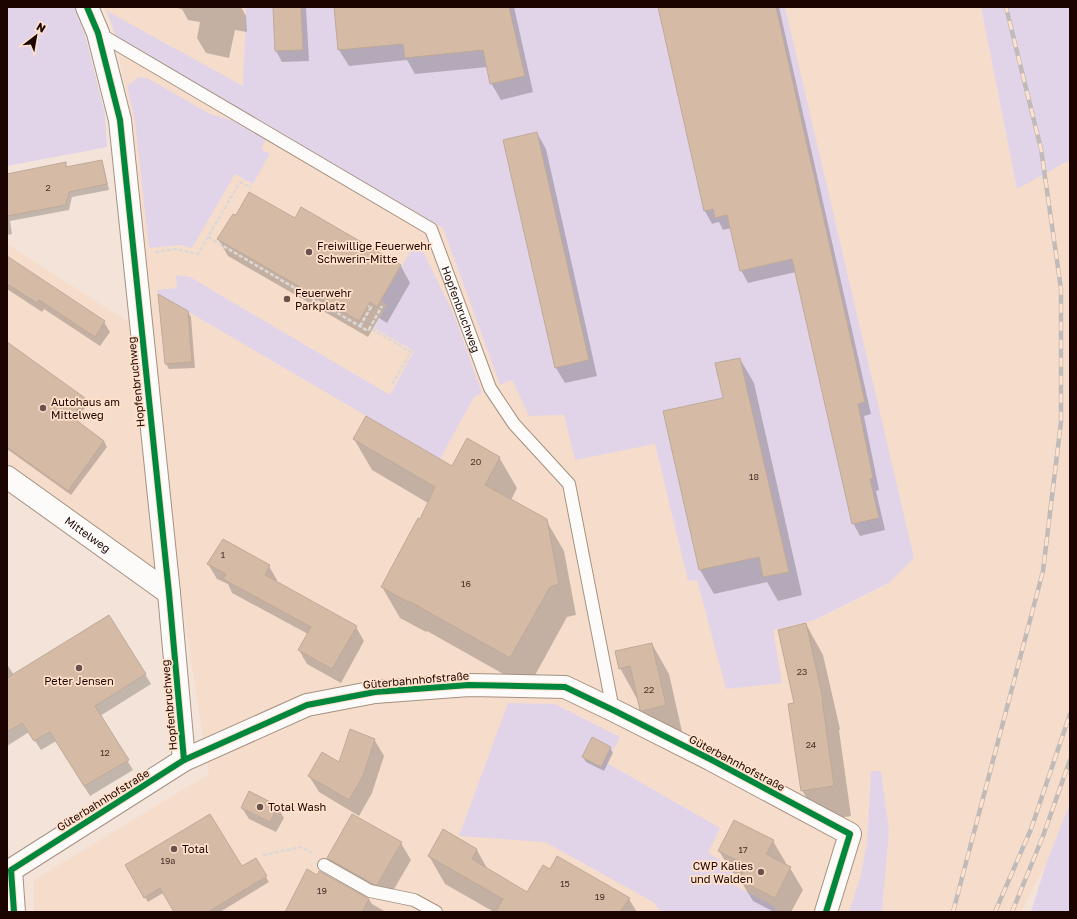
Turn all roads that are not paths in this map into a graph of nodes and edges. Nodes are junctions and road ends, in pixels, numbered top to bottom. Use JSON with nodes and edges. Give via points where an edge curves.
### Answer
{"nodes":[{"id":1,"x":87,"y":7,"type":"edge"},
{"id":2,"x":98,"y":33,"type":"junction"},
{"id":3,"x":7,"y":477,"type":"edge"},
{"id":4,"x":168,"y":593,"type":"junction"},
{"id":5,"x":614,"y":710,"type":"junction"},
{"id":6,"x":184,"y":760,"type":"junction"},
{"id":7,"x":324,"y":865,"type":"road end"},
{"id":8,"x":14,"y":912,"type":"edge"},
{"id":9,"x":436,"y":912,"type":"edge"},
{"id":10,"x":826,"y":912,"type":"edge"}],
"edges":[{"from":1,"to":2,"type":"street","name":"Hopfenbruchweg"},
{"from":2,"to":4,"type":"street","name":"Hopfenbruchweg","via":[[120,120]]},
{"from":2,"to":5,"type":"lane","name":"Hopfenbruchweg","via":[[431,229],[490,388],[514,424],[569,484]]},
{"from":3,"to":4,"type":"street","name":"Mittelweg"},
{"from":4,"to":6,"type":"street","name":"Hopfenbruchweg"},
{"from":5,"to":6,"type":"street","name":"Güterbahnhofstraße","via":[[565,687],[469,685],[375,692],[306,706]]},
{"from":5,"to":10,"type":"street","name":"Güterbahnhofstraße","via":[[850,834]]},
{"from":6,"to":8,"type":"street","name":"Güterbahnhofstraße","via":[[11,870]]},
{"from":7,"to":9,"type":"lane","via":[[370,891],[414,900]]}]}
